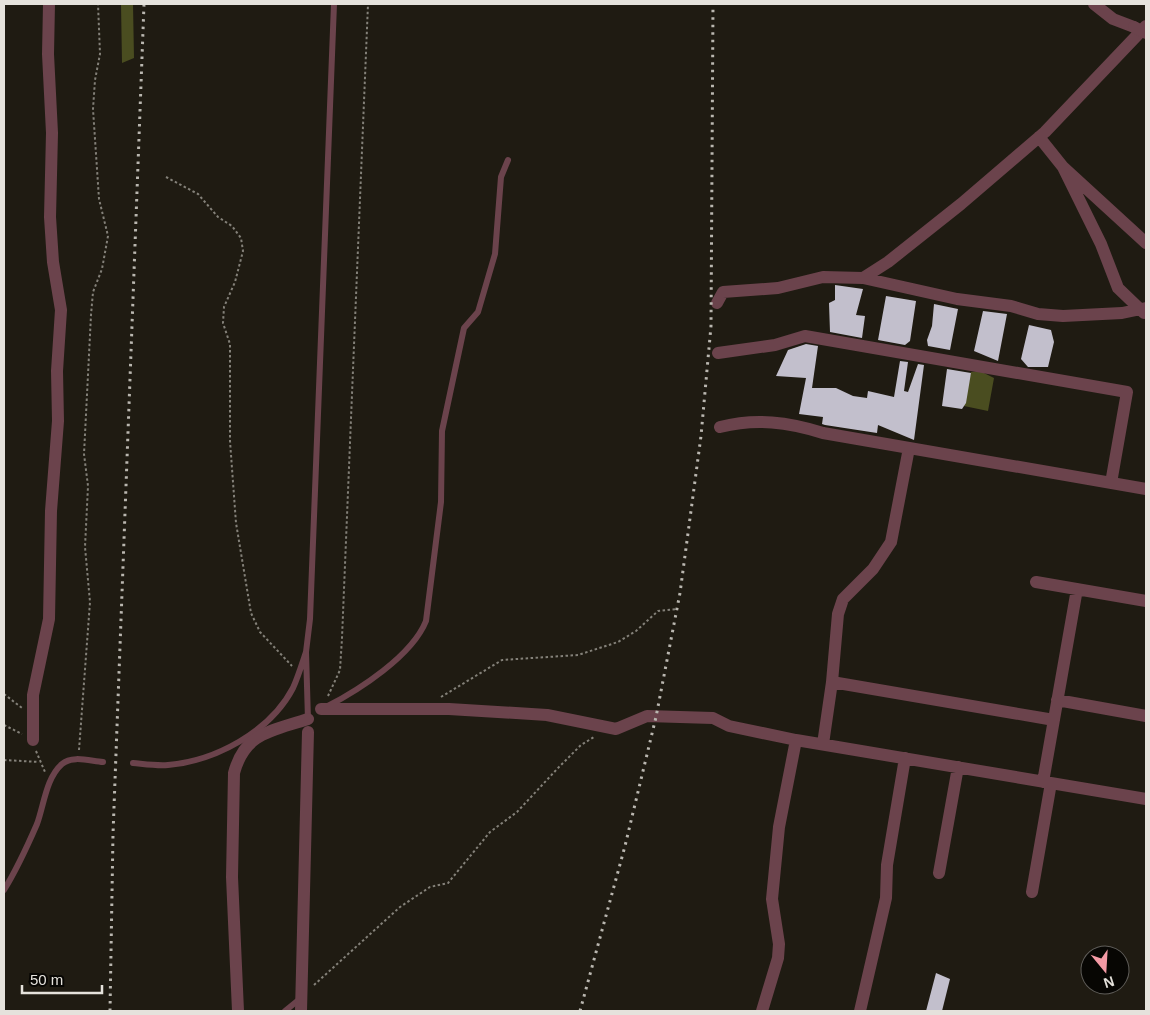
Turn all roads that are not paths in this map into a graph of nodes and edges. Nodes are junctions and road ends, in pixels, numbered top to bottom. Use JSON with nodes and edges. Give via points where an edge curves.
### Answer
{"nodes":[{"id":1,"x":48,"y":4,"type":"edge"},
{"id":2,"x":334,"y":4,"type":"edge"},
{"id":3,"x":1094,"y":4,"type":"edge"},
{"id":4,"x":1140,"y":27,"type":"edge"},
{"id":5,"x":1146,"y":33,"type":"edge"},
{"id":6,"x":1038,"y":137,"type":"junction"},
{"id":7,"x":508,"y":160,"type":"dead end"},
{"id":8,"x":1063,"y":167,"type":"junction"},
{"id":9,"x":1146,"y":243,"type":"edge"},
{"id":10,"x":863,"y":278,"type":"junction"},
{"id":11,"x":717,"y":303,"type":"dead end"},
{"id":12,"x":1144,"y":311,"type":"edge"},
{"id":13,"x":718,"y":354,"type":"dead end"},
{"id":14,"x":720,"y":426,"type":"dead end"},
{"id":15,"x":909,"y":448,"type":"junction"},
{"id":16,"x":1111,"y":482,"type":"junction"},
{"id":17,"x":1146,"y":488,"type":"edge"},
{"id":18,"x":1036,"y":582,"type":"dead end"},
{"id":19,"x":1077,"y":589,"type":"junction"},
{"id":20,"x":1146,"y":601,"type":"edge"},
{"id":21,"x":306,"y":652,"type":"junction"},
{"id":22,"x":832,"y":682,"type":"junction"},
{"id":23,"x":1057,"y":700,"type":"junction"},
{"id":24,"x":321,"y":709,"type":"joint"},
{"id":25,"x":1146,"y":716,"type":"edge"},
{"id":26,"x":308,"y":719,"type":"junction"},
{"id":27,"x":1054,"y":720,"type":"junction"},
{"id":28,"x":308,"y":732,"type":"joint"},
{"id":29,"x":33,"y":740,"type":"dead end"},
{"id":30,"x":796,"y":740,"type":"junction"},
{"id":31,"x":823,"y":744,"type":"junction"},
{"id":32,"x":905,"y":758,"type":"junction"},
{"id":33,"x":103,"y":762,"type":"dead end"},
{"id":34,"x":133,"y":763,"type":"dead end"},
{"id":35,"x":958,"y":767,"type":"junction"},
{"id":36,"x":1047,"y":782,"type":"junction"},
{"id":37,"x":1146,"y":800,"type":"edge"},
{"id":38,"x":939,"y":873,"type":"dead end"},
{"id":39,"x":4,"y":890,"type":"edge"},
{"id":40,"x":1032,"y":892,"type":"dead end"},
{"id":41,"x":302,"y":997,"type":"junction"},
{"id":42,"x":238,"y":1011,"type":"edge"},
{"id":43,"x":285,"y":1011,"type":"edge"},
{"id":44,"x":301,"y":1011,"type":"edge"},
{"id":45,"x":762,"y":1011,"type":"edge"},
{"id":46,"x":860,"y":1011,"type":"edge"}],
"edges":[{"from":1,"to":29,"type":"street","via":[[52,133],[50,217],[61,310],[49,619],[33,695]]},
{"from":2,"to":21,"type":"lane","via":[[310,618]]},
{"from":3,"to":4,"type":"street","via":[[1113,19]]},
{"from":4,"to":5,"type":"street","bridge":true},
{"from":4,"to":6,"type":"street"},
{"from":6,"to":8,"type":"street"},
{"from":6,"to":10,"type":"street","via":[[961,204]]},
{"from":7,"to":24,"type":"lane","via":[[501,176],[495,254],[478,312],[464,328],[442,431],[441,502],[426,621],[421,634],[388,666],[342,699]]},
{"from":8,"to":9,"type":"street"},
{"from":8,"to":12,"type":"street","via":[[1101,244],[1118,288]]},
{"from":10,"to":11,"type":"street","via":[[823,278],[778,288],[722,292]]},
{"from":10,"to":12,"type":"street","via":[[957,299],[1063,316]]},
{"from":13,"to":16,"type":"street","via":[[775,345],[805,336],[1127,392]]},
{"from":14,"to":15,"type":"street","via":[[762,420]]},
{"from":15,"to":16,"type":"street"},
{"from":15,"to":22,"type":"street","via":[[891,542],[873,569],[843,599],[838,614]]},
{"from":16,"to":17,"type":"street"},
{"from":18,"to":19,"type":"street"},
{"from":19,"to":20,"type":"street"},
{"from":19,"to":23,"type":"street"},
{"from":21,"to":26,"type":"lane"},
{"from":21,"to":34,"type":"lane","via":[[293,689],[278,708],[240,742],[200,759],[167,765]]},
{"from":22,"to":27,"type":"street"},
{"from":22,"to":31,"type":"street"},
{"from":23,"to":25,"type":"street"},
{"from":23,"to":27,"type":"street"},
{"from":24,"to":30,"type":"street","via":[[430,709],[547,715],[616,730],[647,716],[713,718],[729,726]]},
{"from":26,"to":28,"type":"lane"},
{"from":26,"to":42,"type":"street","via":[[268,731],[252,740],[238,757],[234,773],[232,877]]},
{"from":27,"to":36,"type":"street"},
{"from":28,"to":41,"type":"street"},
{"from":30,"to":31,"type":"street"},
{"from":30,"to":45,"type":"street","via":[[779,827],[772,899],[778,958]]},
{"from":31,"to":32,"type":"street"},
{"from":32,"to":35,"type":"street"},
{"from":32,"to":46,"type":"street","via":[[887,865],[886,898]]},
{"from":33,"to":39,"type":"lane","via":[[71,759],[61,764],[49,782],[36,827]]},
{"from":35,"to":36,"type":"street"},
{"from":35,"to":38,"type":"street"},
{"from":36,"to":37,"type":"street"},
{"from":36,"to":40,"type":"street"},
{"from":41,"to":43,"type":"lane"},
{"from":41,"to":44,"type":"street"}]}
